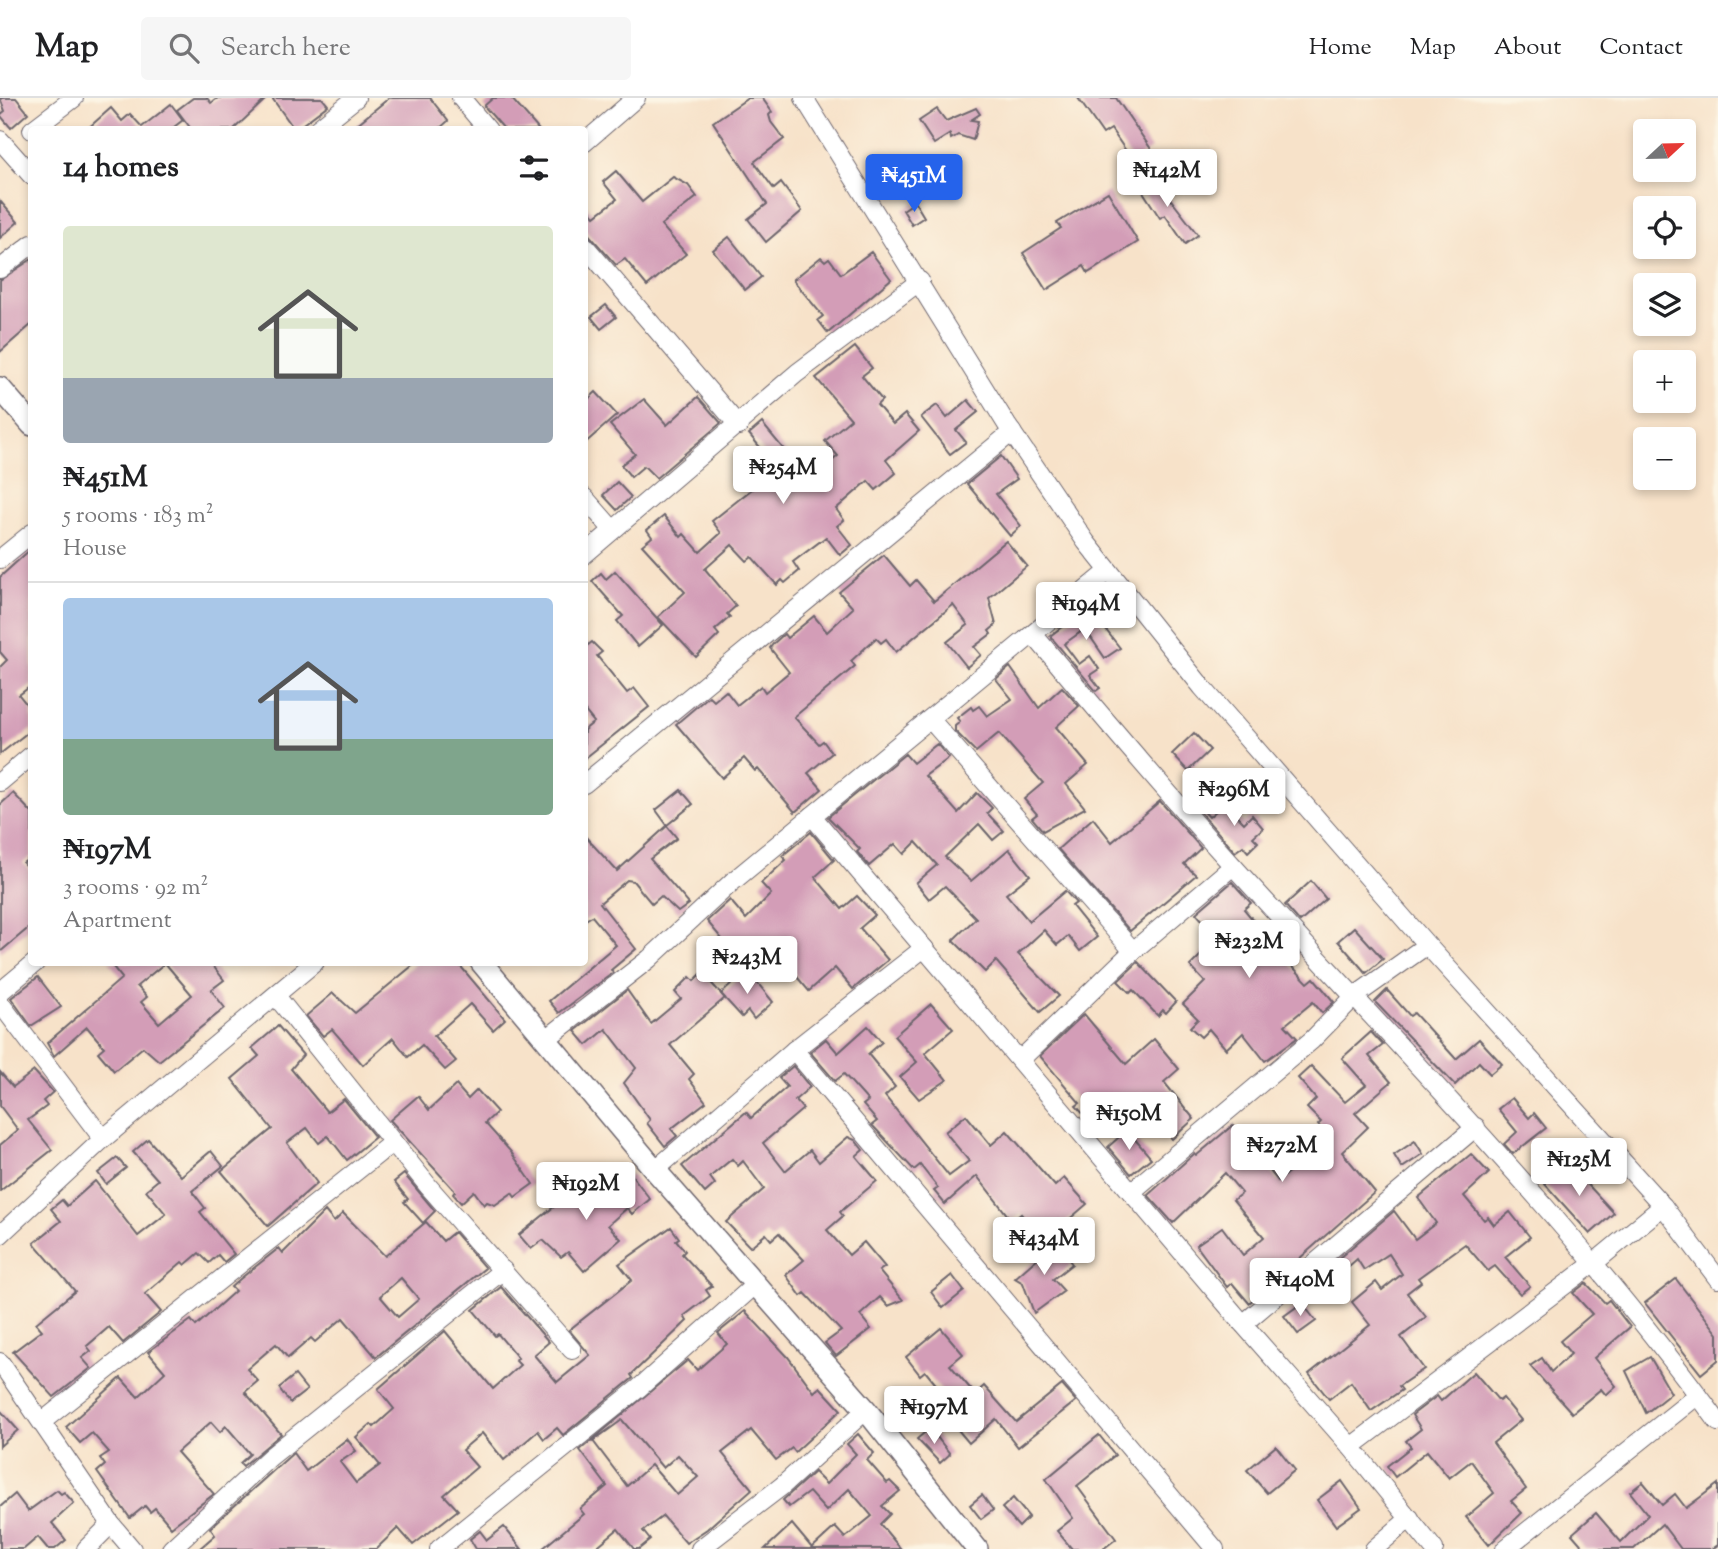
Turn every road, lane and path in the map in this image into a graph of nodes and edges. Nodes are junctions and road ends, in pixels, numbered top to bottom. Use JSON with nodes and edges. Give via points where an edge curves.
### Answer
{"nodes":[{"id":1,"x":74,"y":98,"type":"edge"},
{"id":2,"x":356,"y":98,"type":"edge"},
{"id":3,"x":461,"y":98,"type":"edge"},
{"id":4,"x":636,"y":98,"type":"edge"},
{"id":5,"x":804,"y":98,"type":"edge"},
{"id":6,"x":37,"y":126,"type":"edge"},
{"id":7,"x":321,"y":126,"type":"edge"},
{"id":8,"x":485,"y":126,"type":"edge"},
{"id":9,"x":28,"y":132,"type":"edge"},
{"id":10,"x":588,"y":140,"type":"edge"},
{"id":11,"x":4,"y":144,"type":"edge"},
{"id":12,"x":28,"y":171,"type":"edge"},
{"id":13,"x":28,"y":247,"type":"edge"},
{"id":14,"x":588,"y":250,"type":"edge"},
{"id":15,"x":0,"y":270,"type":"edge"},
{"id":16,"x":920,"y":281,"type":"junction"},
{"id":17,"x":0,"y":388,"type":"edge"},
{"id":18,"x":28,"y":420,"type":"edge"},
{"id":19,"x":739,"y":426,"type":"junction"},
{"id":20,"x":1012,"y":432,"type":"junction"},
{"id":21,"x":588,"y":502,"type":"edge"},
{"id":22,"x":613,"y":530,"type":"junction"},
{"id":23,"x":28,"y":536,"type":"edge"},
{"id":24,"x":588,"y":552,"type":"edge"},
{"id":25,"x":0,"y":559,"type":"edge"},
{"id":26,"x":1109,"y":571,"type":"junction"},
{"id":27,"x":1033,"y":634,"type":"junction"},
{"id":28,"x":929,"y":719,"type":"junction"},
{"id":29,"x":28,"y":758,"type":"edge"},
{"id":30,"x":588,"y":781,"type":"edge"},
{"id":31,"x":0,"y":782,"type":"edge"},
{"id":32,"x":811,"y":816,"type":"junction"},
{"id":33,"x":1233,"y":866,"type":"junction"},
{"id":34,"x":1427,"y":945,"type":"junction"},
{"id":35,"x":924,"y":948,"type":"junction"},
{"id":36,"x":1133,"y":951,"type":"junction"},
{"id":37,"x":31,"y":966,"type":"edge"},
{"id":38,"x":310,"y":966,"type":"edge"},
{"id":39,"x":484,"y":966,"type":"edge"},
{"id":40,"x":0,"y":992,"type":"edge"},
{"id":41,"x":276,"y":996,"type":"junction"},
{"id":42,"x":1355,"y":996,"type":"junction"},
{"id":43,"x":0,"y":1003,"type":"edge"},
{"id":44,"x":545,"y":1040,"type":"junction"},
{"id":45,"x":794,"y":1050,"type":"junction"},
{"id":46,"x":1020,"y":1060,"type":"junction"},
{"id":47,"x":1476,"y":1127,"type":"junction"},
{"id":48,"x":103,"y":1139,"type":"junction"},
{"id":49,"x":393,"y":1142,"type":"junction"},
{"id":50,"x":655,"y":1170,"type":"junction"},
{"id":51,"x":1131,"y":1192,"type":"junction"},
{"id":52,"x":1663,"y":1206,"type":"junction"},
{"id":53,"x":0,"y":1235,"type":"edge"},
{"id":54,"x":1594,"y":1263,"type":"junction"},
{"id":55,"x":503,"y":1270,"type":"junction"},
{"id":56,"x":1718,"y":1279,"type":"edge"},
{"id":57,"x":757,"y":1284,"type":"junction"},
{"id":58,"x":1243,"y":1324,"type":"junction"},
{"id":59,"x":572,"y":1350,"type":"dead end"},
{"id":60,"x":0,"y":1362,"type":"edge"},
{"id":61,"x":1699,"y":1395,"type":"junction"},
{"id":62,"x":866,"y":1410,"type":"junction"},
{"id":63,"x":43,"y":1421,"type":"junction"},
{"id":64,"x":1718,"y":1422,"type":"edge"},
{"id":65,"x":1351,"y":1447,"type":"junction"},
{"id":66,"x":1410,"y":1518,"type":"junction"},
{"id":67,"x":111,"y":1524,"type":"junction"},
{"id":68,"x":971,"y":1547,"type":"edge"},
{"id":69,"x":86,"y":1549,"type":"edge"},
{"id":70,"x":132,"y":1549,"type":"edge"},
{"id":71,"x":171,"y":1549,"type":"edge"},
{"id":72,"x":439,"y":1549,"type":"edge"},
{"id":73,"x":700,"y":1549,"type":"edge"},
{"id":74,"x":1215,"y":1549,"type":"edge"},
{"id":75,"x":1374,"y":1549,"type":"edge"},
{"id":76,"x":1434,"y":1549,"type":"edge"},
{"id":77,"x":1505,"y":1549,"type":"edge"}],
"edges":[{"from":1,"to":6,"type":"street"},
{"from":2,"to":7,"type":"street"},
{"from":3,"to":8,"type":"street"},
{"from":4,"to":10,"type":"street"},
{"from":5,"to":16,"type":"street"},
{"from":9,"to":11,"type":"street"},
{"from":11,"to":12,"type":"street"},
{"from":13,"to":15,"type":"street"},
{"from":14,"to":19,"type":"street"},
{"from":16,"to":19,"type":"street","via":[[797,373]]},
{"from":16,"to":20,"type":"street"},
{"from":17,"to":18,"type":"street"},
{"from":19,"to":22,"type":"street"},
{"from":20,"to":26,"type":"street"},
{"from":20,"to":30,"type":"street"},
{"from":21,"to":22,"type":"street"},
{"from":22,"to":24,"type":"street"},
{"from":23,"to":25,"type":"street"},
{"from":26,"to":27,"type":"street"},
{"from":26,"to":34,"type":"street","via":[[1202,687]]},
{"from":27,"to":28,"type":"street"},
{"from":27,"to":33,"type":"street"},
{"from":28,"to":32,"type":"street"},
{"from":28,"to":36,"type":"street"},
{"from":29,"to":31,"type":"street"},
{"from":32,"to":35,"type":"street"},
{"from":32,"to":44,"type":"street","via":[[649,959]]},
{"from":33,"to":36,"type":"street"},
{"from":33,"to":42,"type":"street"},
{"from":34,"to":42,"type":"street"},
{"from":34,"to":52,"type":"street"},
{"from":35,"to":45,"type":"street"},
{"from":35,"to":46,"type":"street"},
{"from":36,"to":46,"type":"street"},
{"from":37,"to":40,"type":"street"},
{"from":38,"to":41,"type":"street"},
{"from":39,"to":44,"type":"street"},
{"from":41,"to":48,"type":"street"},
{"from":41,"to":49,"type":"street"},
{"from":42,"to":47,"type":"street"},
{"from":42,"to":51,"type":"street","via":[[1312,1040]]},
{"from":43,"to":48,"type":"street"},
{"from":44,"to":50,"type":"street"},
{"from":45,"to":50,"type":"street"},
{"from":45,"to":74,"type":"street"},
{"from":46,"to":51,"type":"street"},
{"from":47,"to":54,"type":"street"},
{"from":47,"to":58,"type":"street"},
{"from":48,"to":53,"type":"street"},
{"from":49,"to":55,"type":"street"},
{"from":49,"to":63,"type":"street"},
{"from":50,"to":57,"type":"street"},
{"from":51,"to":58,"type":"street"},
{"from":52,"to":54,"type":"street"},
{"from":52,"to":56,"type":"street"},
{"from":54,"to":61,"type":"street"},
{"from":54,"to":65,"type":"street"},
{"from":55,"to":59,"type":"street"},
{"from":55,"to":71,"type":"street","via":[[270,1457]]},
{"from":57,"to":62,"type":"street"},
{"from":57,"to":72,"type":"street","via":[[639,1388]]},
{"from":58,"to":65,"type":"street"},
{"from":60,"to":63,"type":"street"},
{"from":61,"to":64,"type":"street"},
{"from":61,"to":77,"type":"street"},
{"from":62,"to":68,"type":"street"},
{"from":62,"to":73,"type":"street","via":[[782,1486]]},
{"from":63,"to":67,"type":"street"},
{"from":65,"to":66,"type":"street"},
{"from":66,"to":75,"type":"street"},
{"from":66,"to":76,"type":"street"},
{"from":67,"to":69,"type":"street"},
{"from":67,"to":70,"type":"street"}]}
